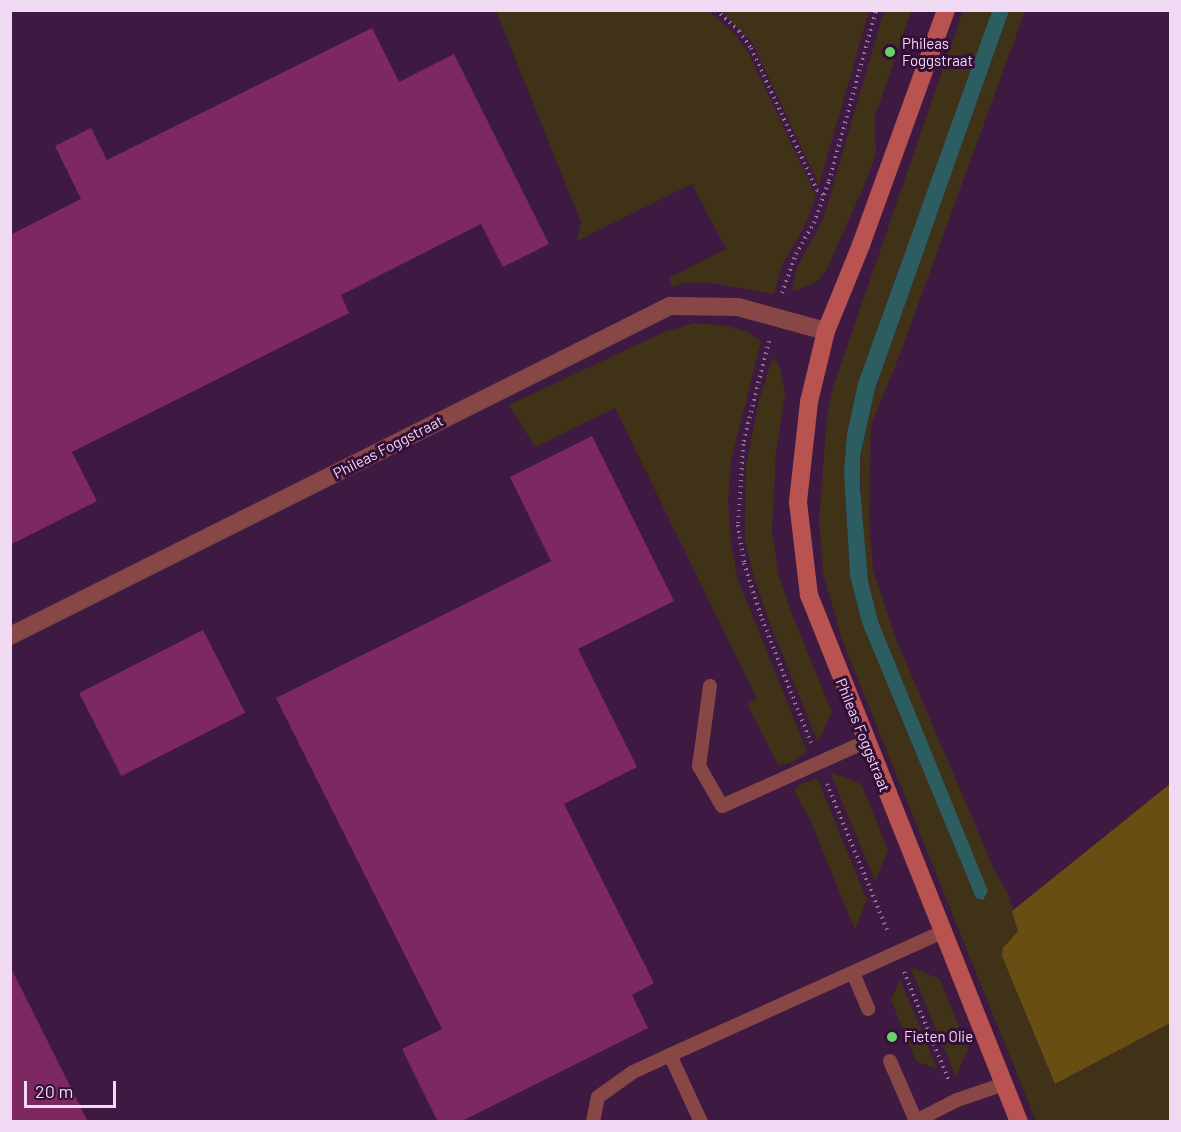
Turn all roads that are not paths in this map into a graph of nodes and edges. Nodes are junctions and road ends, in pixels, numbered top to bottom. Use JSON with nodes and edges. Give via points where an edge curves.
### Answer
{"nodes":[{"id":1,"x":946,"y":10,"type":"edge"},
{"id":2,"x":826,"y":332,"type":"junction"},
{"id":3,"x":10,"y":636,"type":"edge"},
{"id":4,"x":710,"y":686,"type":"dead end"},
{"id":5,"x":866,"y":742,"type":"junction"},
{"id":6,"x":942,"y":932,"type":"junction"},
{"id":7,"x":853,"y":973,"type":"junction"},
{"id":8,"x":868,"y":1009,"type":"dead end"},
{"id":9,"x":670,"y":1056,"type":"junction"},
{"id":10,"x":890,"y":1061,"type":"dead end"},
{"id":11,"x":1004,"y":1084,"type":"junction"},
{"id":12,"x":915,"y":1121,"type":"edge"},
{"id":13,"x":593,"y":1122,"type":"edge"},
{"id":14,"x":701,"y":1122,"type":"edge"},
{"id":15,"x":1019,"y":1122,"type":"edge"}],
"edges":[{"from":1,"to":2,"type":"street","name":"Phileas Foggstraat"},
{"from":2,"to":3,"type":"street","name":"Phileas Foggstraat","via":[[738,307],[669,306]]},
{"from":2,"to":5,"type":"street","name":"Phileas Foggstraat","via":[[808,402],[798,502],[808,595]]},
{"from":4,"to":5,"type":"lane","via":[[699,766],[722,806]]},
{"from":5,"to":6,"type":"street","name":"Phileas Foggstraat"},
{"from":6,"to":7,"type":"lane"},
{"from":6,"to":11,"type":"street","name":"Phileas Foggstraat"},
{"from":7,"to":8,"type":"lane"},
{"from":7,"to":9,"type":"lane"},
{"from":9,"to":13,"type":"lane","via":[[633,1072],[598,1097]]},
{"from":9,"to":14,"type":"lane"},
{"from":10,"to":12,"type":"lane"},
{"from":11,"to":12,"type":"lane","via":[[957,1100]]},
{"from":11,"to":15,"type":"street","name":"Phileas Foggstraat"}]}
